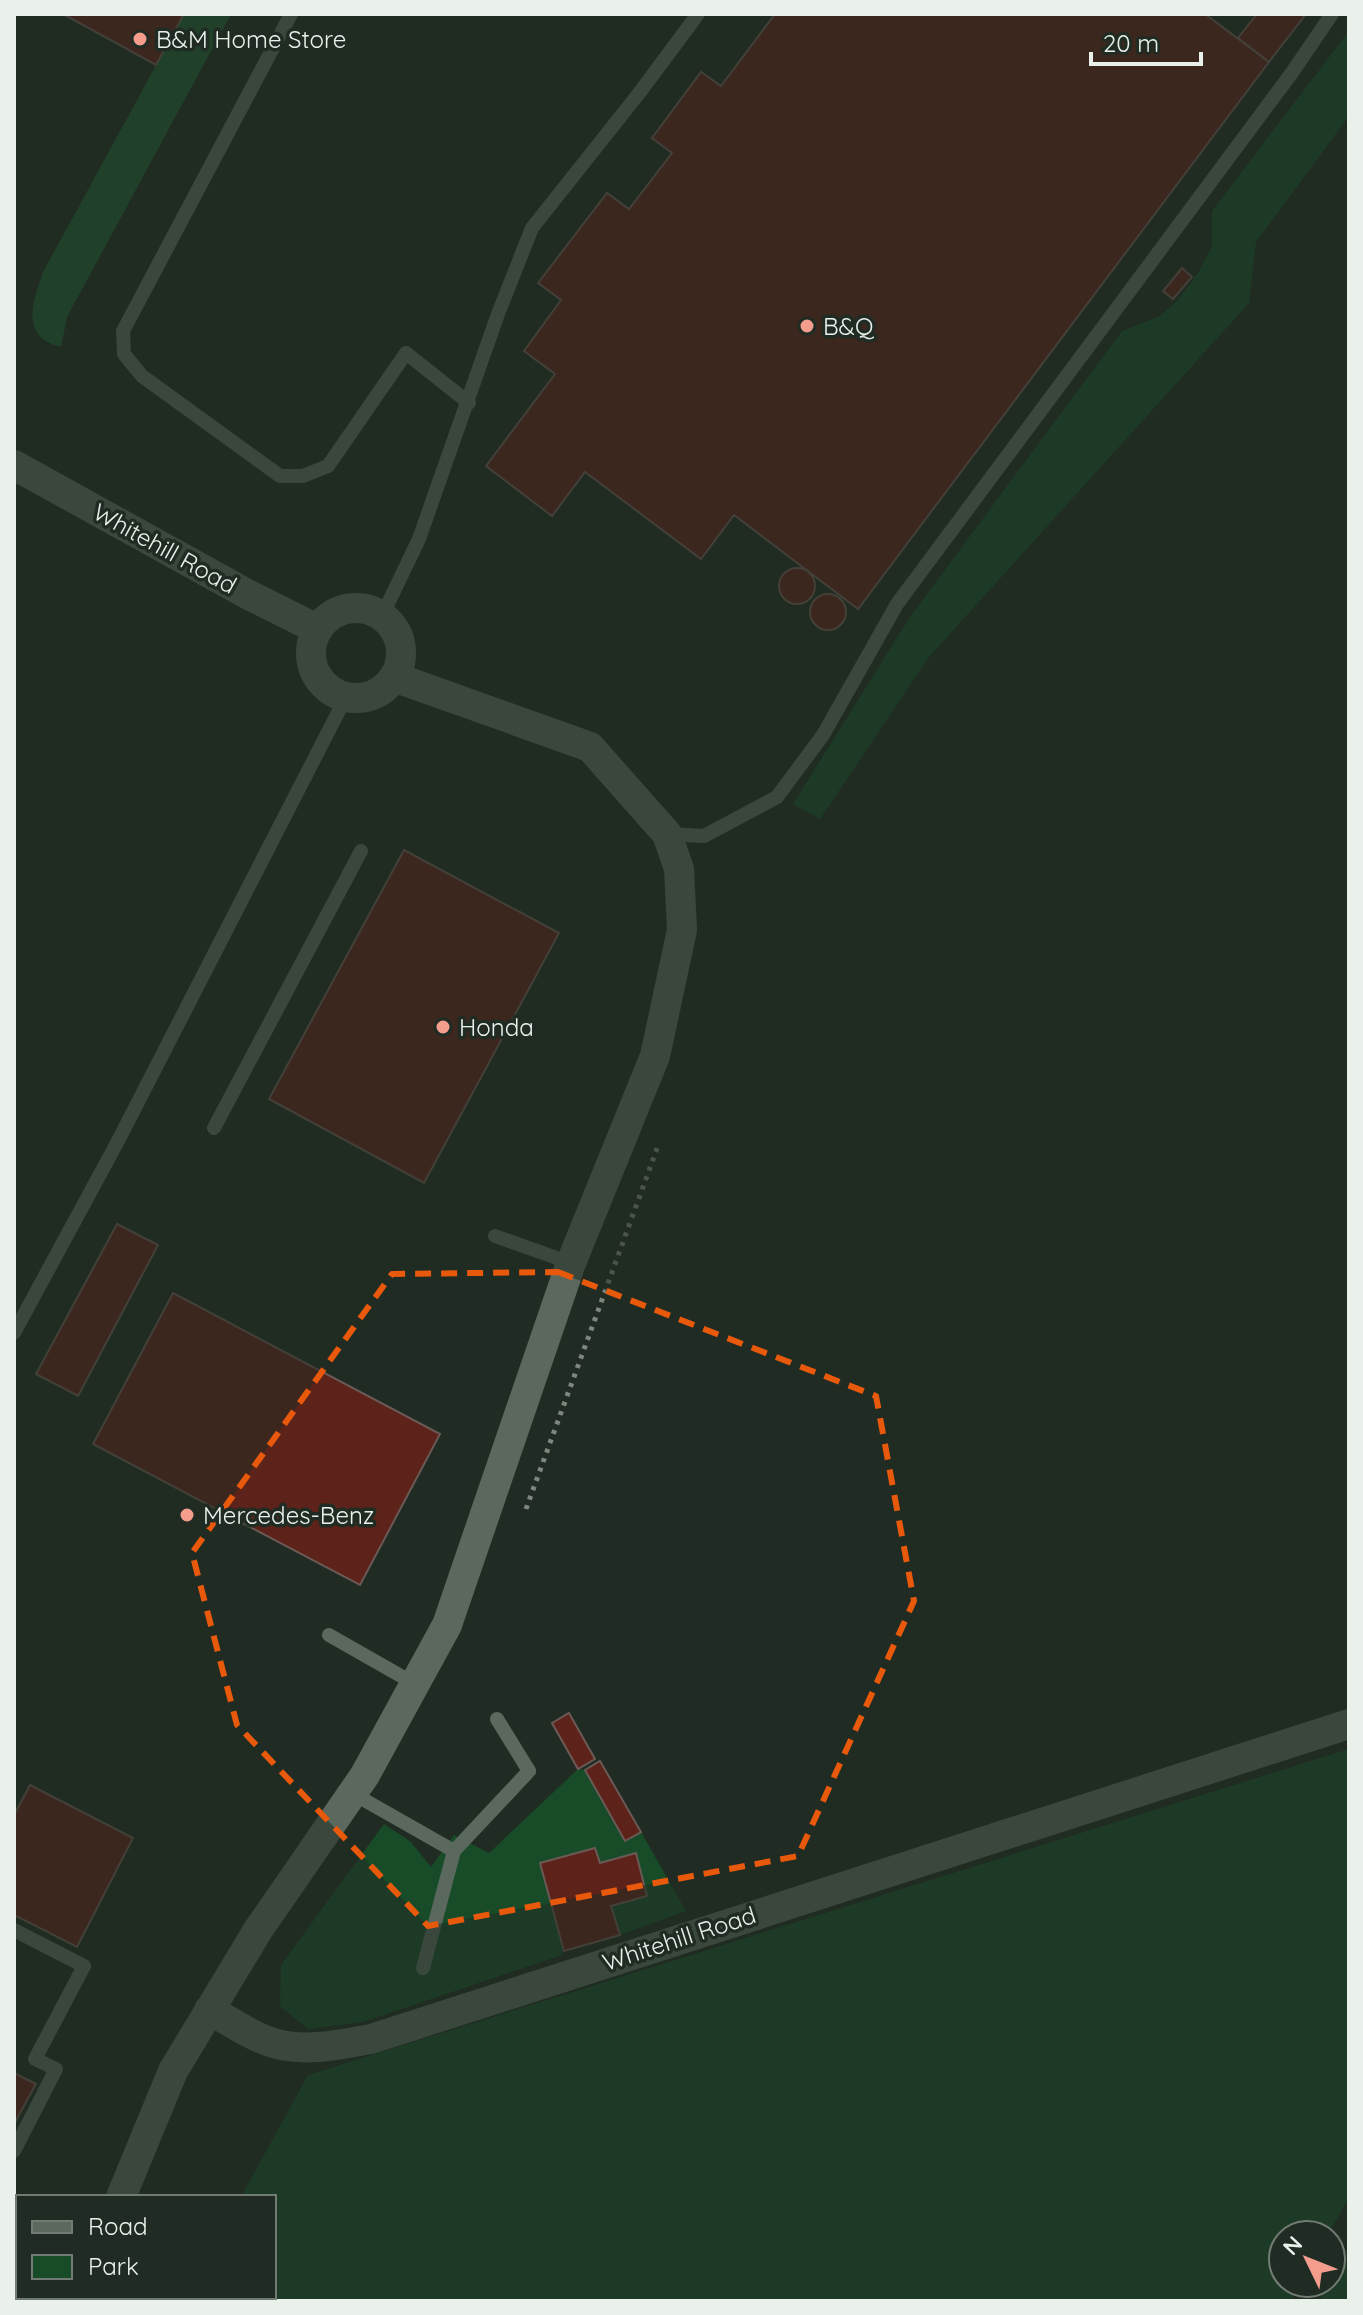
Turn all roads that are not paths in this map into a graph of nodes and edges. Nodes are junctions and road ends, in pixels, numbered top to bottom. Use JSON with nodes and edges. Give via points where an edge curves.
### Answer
{"nodes":[{"id":1,"x":291,"y":14,"type":"edge"},
{"id":2,"x":698,"y":14,"type":"edge"},
{"id":3,"x":1332,"y":14,"type":"edge"},
{"id":4,"x":469,"y":403,"type":"junction"},
{"id":5,"x":14,"y":465,"type":"edge"},
{"id":6,"x":382,"y":616,"type":"junction"},
{"id":7,"x":317,"y":629,"type":"junction"},
{"id":8,"x":394,"y":677,"type":"junction"},
{"id":9,"x":346,"y":697,"type":"junction"},
{"id":10,"x":667,"y":834,"type":"junction"},
{"id":11,"x":361,"y":851,"type":"dead end"},
{"id":12,"x":214,"y":1128,"type":"dead end"},
{"id":13,"x":495,"y":1236,"type":"dead end"},
{"id":14,"x":571,"y":1263,"type":"junction"},
{"id":15,"x":14,"y":1333,"type":"edge"},
{"id":16,"x":329,"y":1635,"type":"dead end"},
{"id":17,"x":415,"y":1684,"type":"junction"},
{"id":18,"x":497,"y":1719,"type":"dead end"},
{"id":19,"x":1349,"y":1724,"type":"edge"},
{"id":20,"x":352,"y":1793,"type":"junction"},
{"id":21,"x":454,"y":1851,"type":"junction"},
{"id":22,"x":14,"y":1930,"type":"edge"},
{"id":23,"x":423,"y":1968,"type":"dead end"},
{"id":24,"x":209,"y":2010,"type":"junction"},
{"id":25,"x":14,"y":2151,"type":"edge"},
{"id":26,"x":122,"y":2195,"type":"edge"}],
"edges":[{"from":1,"to":4,"type":"lane","via":[[123,331],[124,354],[142,376],[280,476],[303,476],[328,466],[406,353]]},
{"from":2,"to":4,"type":"lane","via":[[532,228]]},
{"from":3,"to":10,"type":"lane","via":[[897,604],[823,735],[777,797],[704,836]]},
{"from":4,"to":6,"type":"lane","via":[[419,539]]},
{"from":5,"to":7,"type":"street","name":"Whitehill Road"},
{"from":6,"to":7,"type":"street","via":[[354,608],[327,618]]},
{"from":6,"to":8,"type":"street","via":[[398,637],[401,651]]},
{"from":7,"to":9,"type":"street","via":[[310,656],[314,671],[332,692]]},
{"from":8,"to":9,"type":"street","via":[[373,695]]},
{"from":8,"to":10,"type":"street","via":[[590,747]]},
{"from":9,"to":15,"type":"lane"},
{"from":10,"to":14,"type":"street","via":[[679,869],[682,930],[655,1056]]},
{"from":11,"to":12,"type":"lane"},
{"from":13,"to":14,"type":"lane"},
{"from":14,"to":17,"type":"street","via":[[447,1625]]},
{"from":16,"to":17,"type":"lane"},
{"from":17,"to":20,"type":"street"},
{"from":18,"to":21,"type":"lane","via":[[529,1771]]},
{"from":19,"to":24,"type":"street","name":"Whitehill Road","via":[[371,2039],[316,2048],[276,2044]]},
{"from":20,"to":21,"type":"lane"},
{"from":20,"to":24,"type":"street"},
{"from":21,"to":23,"type":"lane"},
{"from":22,"to":25,"type":"lane","via":[[84,1966],[35,2059],[56,2069]]},
{"from":24,"to":26,"type":"street","via":[[173,2071]]}]}
